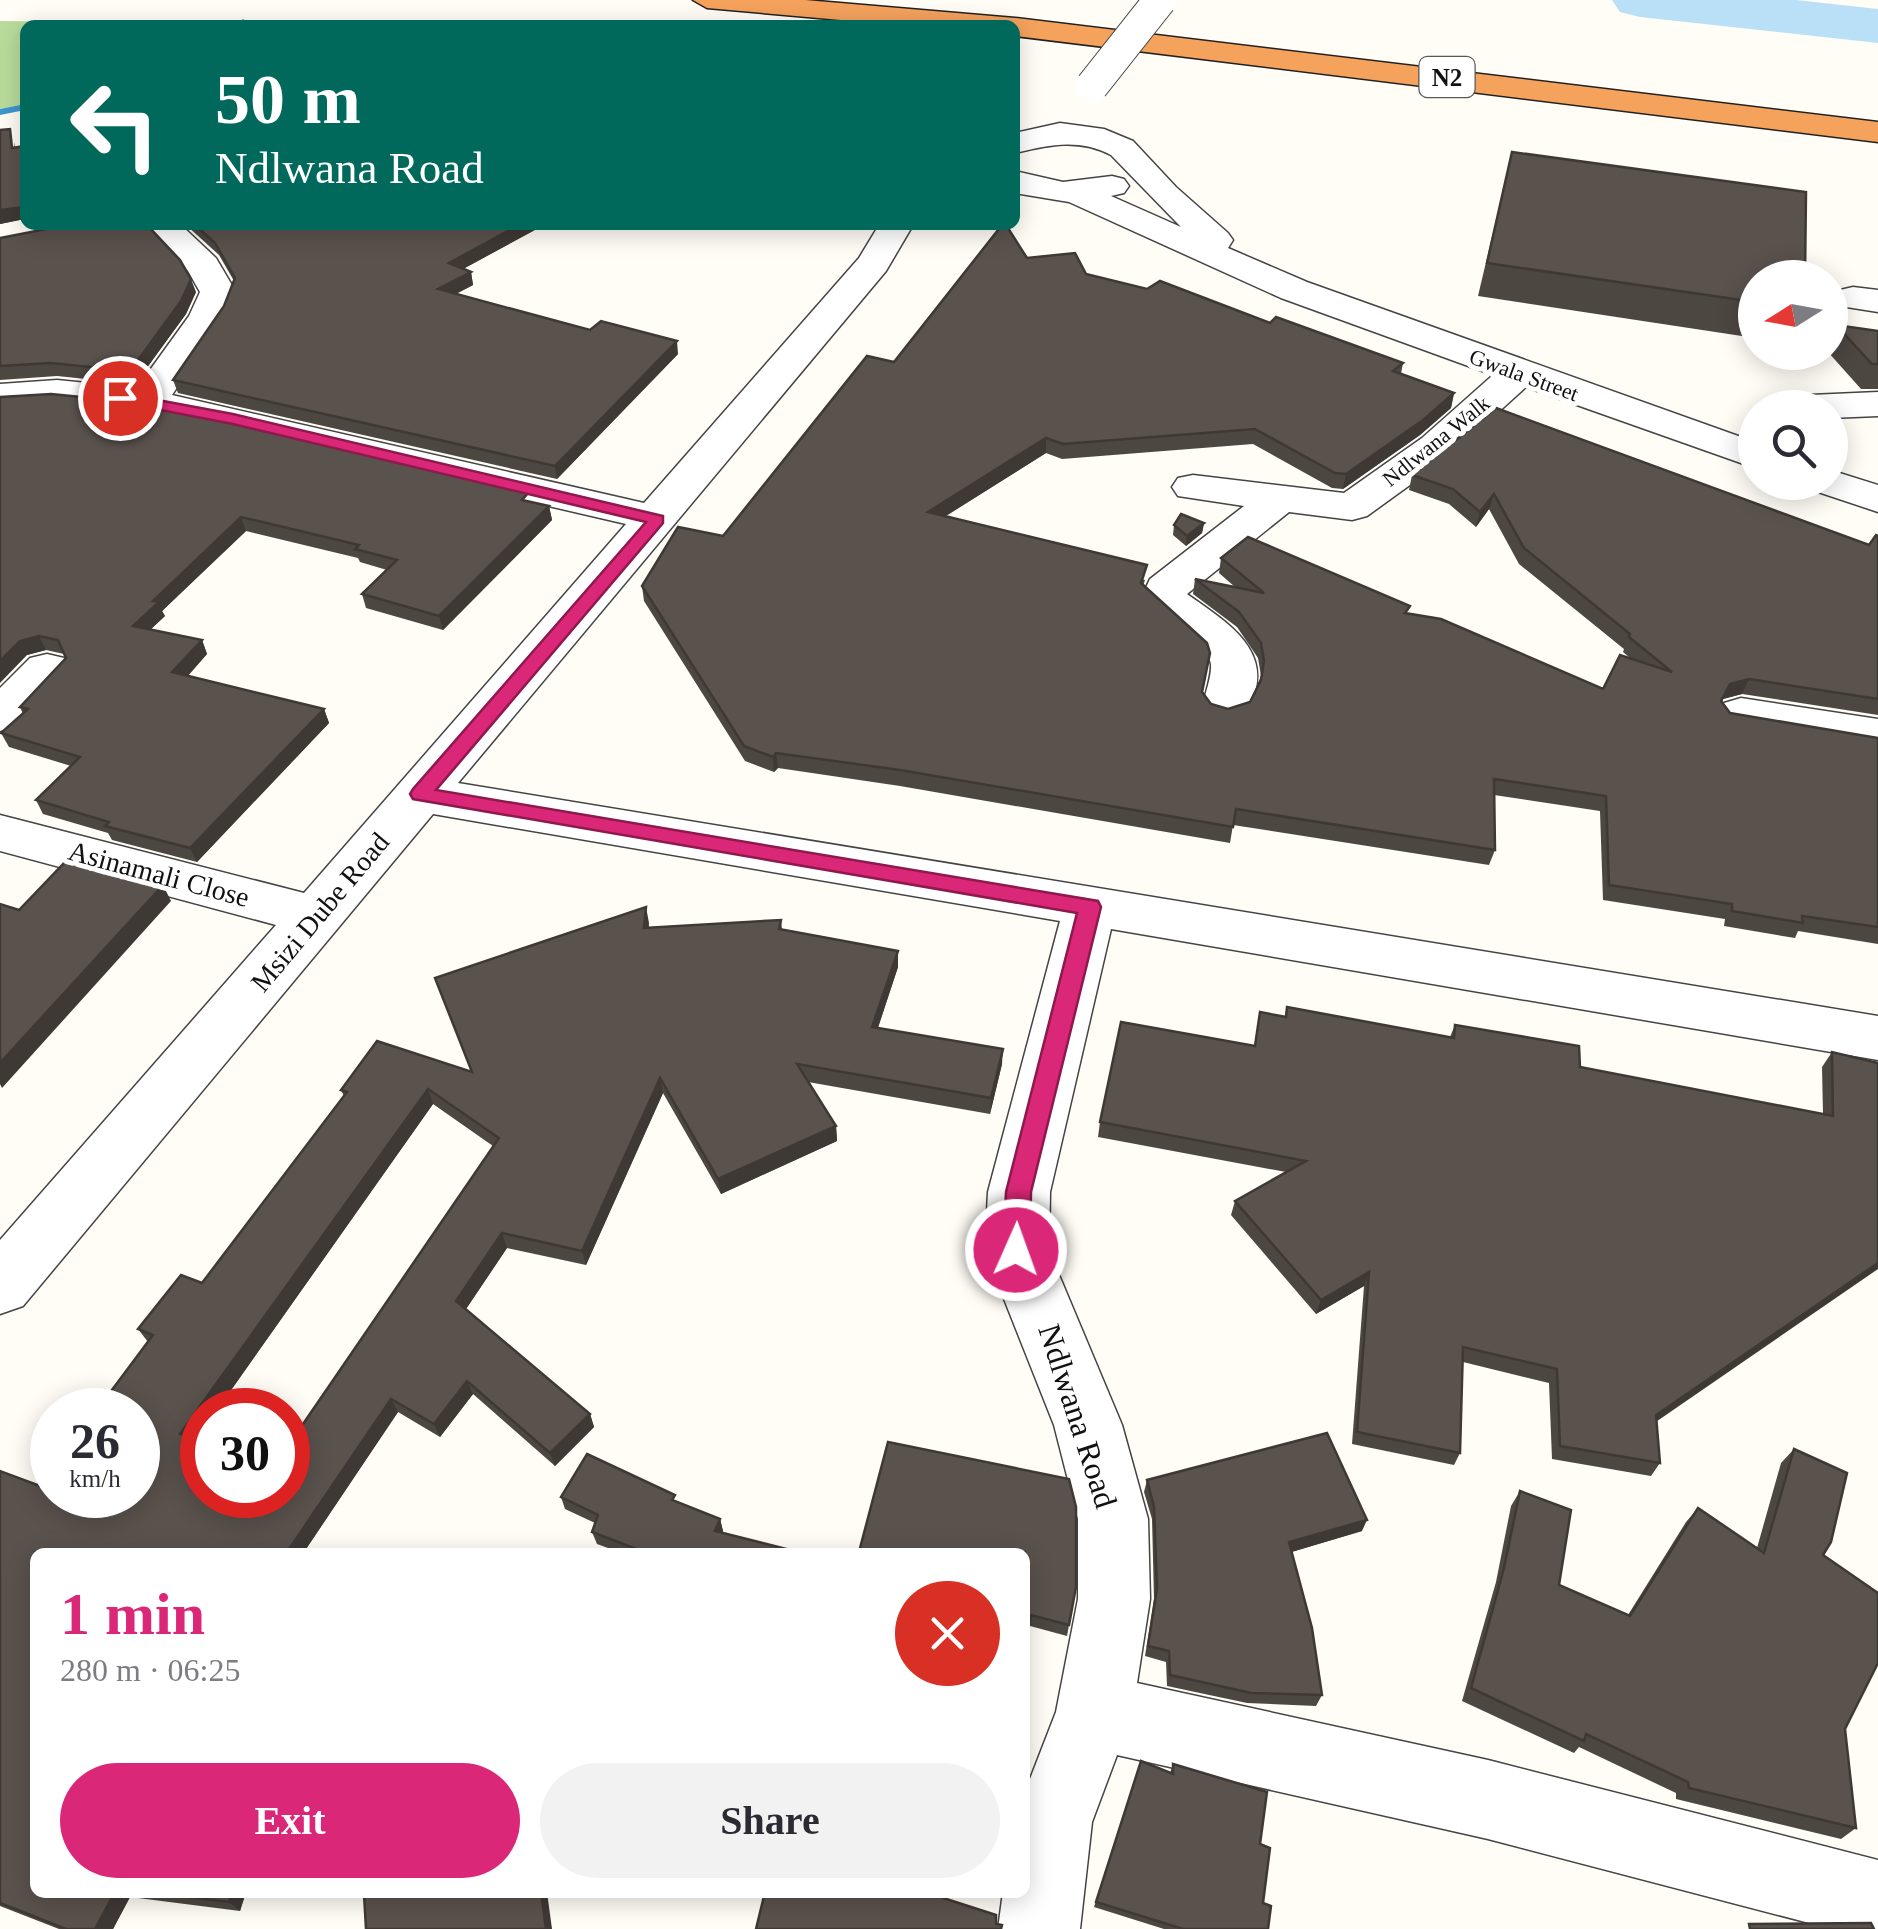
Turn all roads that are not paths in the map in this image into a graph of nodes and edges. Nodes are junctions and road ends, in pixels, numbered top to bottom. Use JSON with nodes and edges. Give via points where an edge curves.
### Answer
{"nodes":[{"id":1,"x":707,"y":0,"type":"edge"},
{"id":2,"x":1128,"y":2,"type":"dead end"},
{"id":3,"x":1170,"y":5,"type":"edge"},
{"id":4,"x":937,"y":20,"type":"edge"},
{"id":5,"x":1020,"y":28,"type":"edge"},
{"id":6,"x":1092,"y":86,"type":"junction"},
{"id":7,"x":1878,"y":132,"type":"edge"},
{"id":8,"x":1026,"y":139,"type":"edge"},
{"id":9,"x":1118,"y":149,"type":"junction"},
{"id":10,"x":1038,"y":190,"type":"edge"},
{"id":11,"x":166,"y":230,"type":"edge"},
{"id":12,"x":911,"y":230,"type":"edge"},
{"id":13,"x":884,"y":244,"type":"edge"},
{"id":14,"x":1294,"y":290,"type":"junction"},
{"id":15,"x":1518,"y":374,"type":"junction"},
{"id":16,"x":0,"y":396,"type":"edge"},
{"id":17,"x":148,"y":401,"type":"junction"},
{"id":18,"x":1878,"y":404,"type":"edge"},
{"id":19,"x":1848,"y":405,"type":"edge"},
{"id":20,"x":1738,"y":421,"type":"edge"},
{"id":21,"x":1703,"y":438,"type":"junction"},
{"id":22,"x":1738,"y":450,"type":"edge"},
{"id":23,"x":1192,"y":487,"type":"dead end"},
{"id":24,"x":1848,"y":488,"type":"edge"},
{"id":25,"x":1281,"y":497,"type":"junction"},
{"id":26,"x":1878,"y":499,"type":"edge"},
{"id":27,"x":657,"y":520,"type":"junction"},
{"id":28,"x":47,"y":669,"type":"dead end"},
{"id":29,"x":1226,"y":706,"type":"edge"},
{"id":30,"x":0,"y":714,"type":"edge"},
{"id":31,"x":1740,"y":714,"type":"edge"},
{"id":32,"x":1878,"y":735,"type":"edge"},
{"id":33,"x":420,"y":794,"type":"junction"},
{"id":34,"x":0,"y":833,"type":"edge"},
{"id":35,"x":1090,"y":907,"type":"junction"},
{"id":36,"x":318,"y":916,"type":"junction"},
{"id":37,"x":1878,"y":1038,"type":"edge"},
{"id":38,"x":0,"y":1286,"type":"edge"},
{"id":39,"x":1094,"y":1712,"type":"junction"},
{"id":40,"x":1878,"y":1901,"type":"edge"},
{"id":41,"x":1039,"y":1929,"type":"edge"}],
"edges":[{"from":1,"to":4,"type":"highway"},
{"from":2,"to":3,"type":"highway"},
{"from":3,"to":6,"type":"street","bridge":true},
{"from":5,"to":7,"type":"highway","number":"N2"},
{"from":6,"to":8,"type":"street","via":[[1046,116]]},
{"from":6,"to":9,"type":"street"},
{"from":8,"to":9,"type":"street","via":[[1083,134]]},
{"from":9,"to":10,"type":"street","via":[[1132,169],[1111,186]]},
{"from":9,"to":14,"type":"street","name":"Gwala Street","via":[[1202,229]]},
{"from":10,"to":14,"type":"street","name":"Gwala Street"},
{"from":11,"to":17,"type":"street","via":[[218,292]]},
{"from":12,"to":13,"type":"street","name":"Msizi Dube Road"},
{"from":13,"to":27,"type":"street","name":"Msizi Dube Road"},
{"from":14,"to":15,"type":"street","name":"Gwala Street"},
{"from":15,"to":21,"type":"street","name":"Gwala Street"},
{"from":15,"to":25,"type":"street","name":"Ndlwana Walk","via":[[1436,447],[1352,507]]},
{"from":16,"to":17,"type":"street","via":[[56,392]]},
{"from":17,"to":27,"type":"street"},
{"from":18,"to":19,"type":"street"},
{"from":20,"to":21,"type":"street"},
{"from":21,"to":22,"type":"street","name":"Gwala Street"},
{"from":23,"to":25,"type":"street"},
{"from":24,"to":26,"type":"street"},
{"from":25,"to":29,"type":"street","via":[[1164,596],[1226,643],[1234,664]]},
{"from":27,"to":33,"type":"street","name":"Msizi Dube Road"},
{"from":28,"to":30,"type":"street"},
{"from":31,"to":32,"type":"street"},
{"from":33,"to":35,"type":"street"},
{"from":33,"to":36,"type":"street","name":"Msizi Dube Road"},
{"from":34,"to":36,"type":"street","name":"Asinamali Close"},
{"from":35,"to":37,"type":"street"},
{"from":35,"to":39,"type":"street","name":"Ndlwana Road","via":[[1019,1192],[1016,1250],[1088,1425],[1113,1519],[1114,1599]]},
{"from":36,"to":38,"type":"street","name":"Msizi Dube Road"},
{"from":39,"to":40,"type":"street","via":[[1554,1813]]},
{"from":39,"to":41,"type":"street","name":"Ndlwana Road","via":[[1052,1822]]}]}
